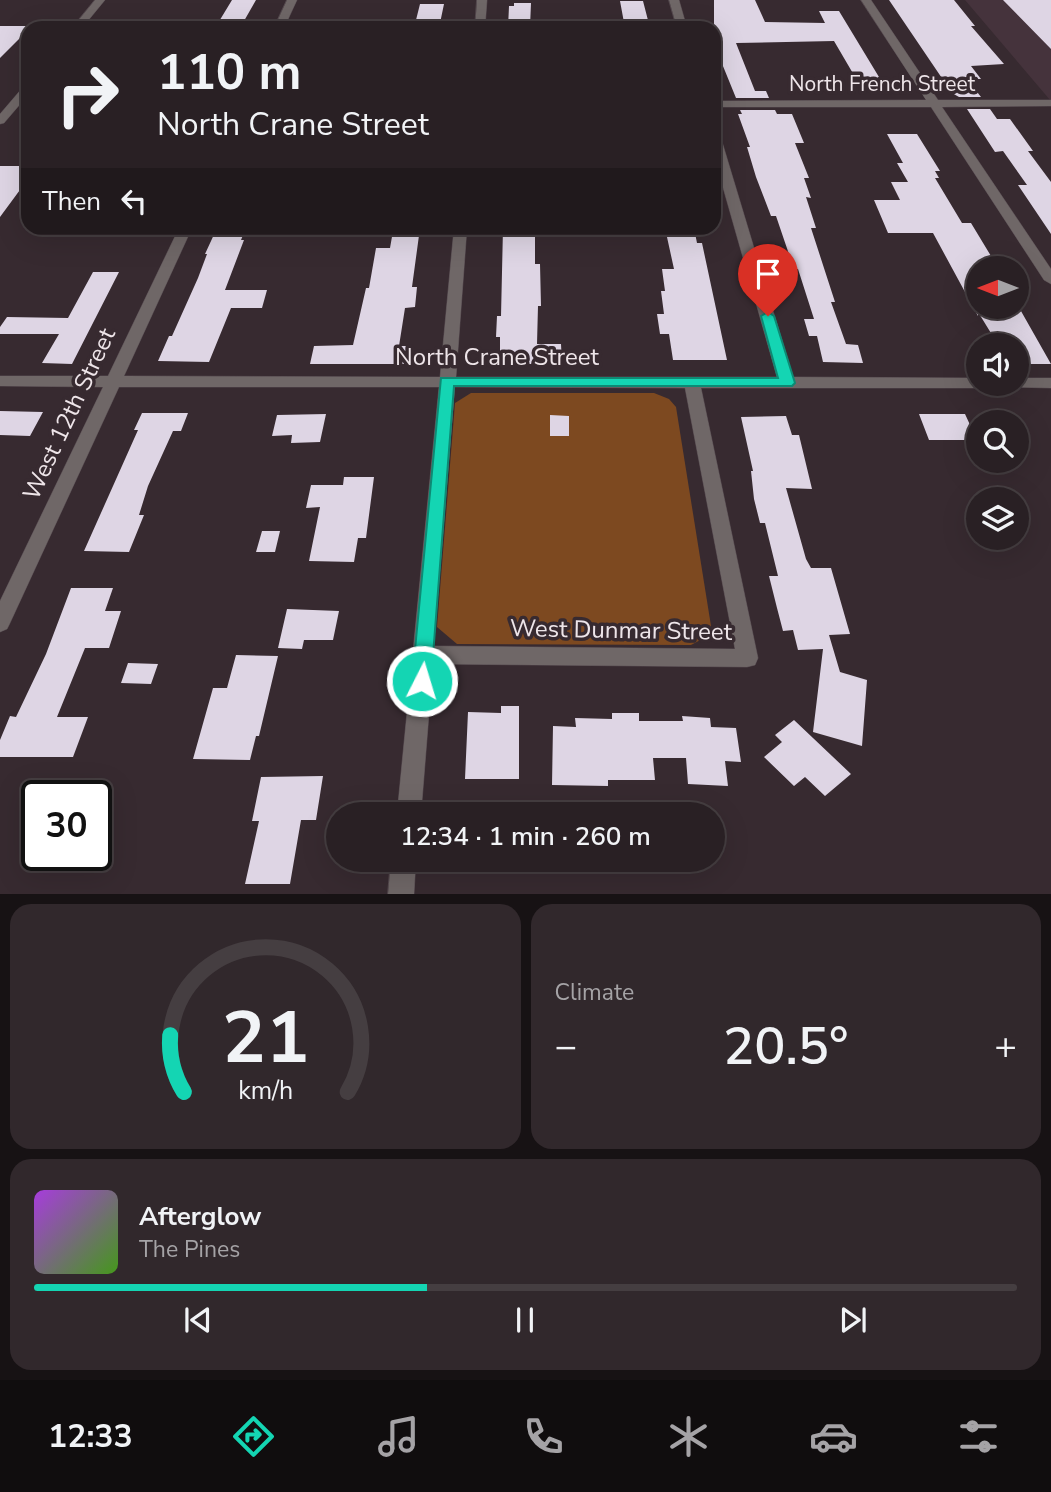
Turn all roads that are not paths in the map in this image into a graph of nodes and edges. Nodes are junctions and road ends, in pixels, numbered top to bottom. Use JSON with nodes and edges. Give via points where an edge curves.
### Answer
{"nodes":[{"id":1,"x":100,"y":0,"type":"edge"},
{"id":2,"x":292,"y":0,"type":"edge"},
{"id":3,"x":482,"y":0,"type":"edge"},
{"id":4,"x":674,"y":0,"type":"edge"},
{"id":5,"x":866,"y":0,"type":"edge"},
{"id":6,"x":83,"y":21,"type":"edge"},
{"id":7,"x":282,"y":21,"type":"edge"},
{"id":8,"x":480,"y":21,"type":"edge"},
{"id":9,"x":680,"y":21,"type":"edge"},
{"id":10,"x":21,"y":97,"type":"edge"},
{"id":11,"x":935,"y":103,"type":"junction"},
{"id":12,"x":1051,"y":103,"type":"edge"},
{"id":13,"x":0,"y":104,"type":"edge"},
{"id":14,"x":15,"y":104,"type":"junction"},
{"id":15,"x":21,"y":104,"type":"edge"},
{"id":16,"x":721,"y":104,"type":"edge"},
{"id":17,"x":0,"y":121,"type":"edge"},
{"id":18,"x":721,"y":159,"type":"edge"},
{"id":19,"x":182,"y":235,"type":"edge"},
{"id":20,"x":460,"y":235,"type":"edge"},
{"id":21,"x":1051,"y":280,"type":"edge"},
{"id":22,"x":0,"y":381,"type":"edge"},
{"id":23,"x":111,"y":381,"type":"junction"},
{"id":24,"x":447,"y":381,"type":"junction"},
{"id":25,"x":692,"y":382,"type":"junction"},
{"id":26,"x":787,"y":383,"type":"junction"},
{"id":27,"x":966,"y":383,"type":"edge"},
{"id":28,"x":1029,"y":383,"type":"edge"},
{"id":29,"x":1051,"y":383,"type":"edge"},
{"id":30,"x":0,"y":623,"type":"edge"},
{"id":31,"x":424,"y":655,"type":"junction"},
{"id":32,"x":410,"y":802,"type":"edge"},
{"id":33,"x":403,"y":872,"type":"edge"},
{"id":34,"x":401,"y":894,"type":"edge"}],
"edges":[{"from":1,"to":6,"type":"street"},
{"from":2,"to":7,"type":"street"},
{"from":3,"to":8,"type":"street"},
{"from":4,"to":9,"type":"street"},
{"from":5,"to":11,"type":"street"},
{"from":10,"to":14,"type":"street"},
{"from":11,"to":12,"type":"street","name":"North French Street"},
{"from":11,"to":16,"type":"street","name":"North French Street"},
{"from":11,"to":21,"type":"street"},
{"from":13,"to":14,"type":"street"},
{"from":14,"to":15,"type":"street"},
{"from":14,"to":17,"type":"street"},
{"from":18,"to":26,"type":"street"},
{"from":19,"to":23,"type":"street","name":"West 12th Street"},
{"from":20,"to":24,"type":"street"},
{"from":22,"to":23,"type":"street","name":"North Crane Street"},
{"from":23,"to":24,"type":"street","name":"North Crane Street"},
{"from":23,"to":30,"type":"street","name":"West 12th Street"},
{"from":24,"to":25,"type":"street","name":"North Crane Street"},
{"from":24,"to":31,"type":"street"},
{"from":25,"to":26,"type":"street","name":"North Crane Street"},
{"from":25,"to":31,"type":"street","name":"West Dunmar Street","via":[[747,658]]},
{"from":26,"to":27,"type":"street","name":"North Crane Street"},
{"from":28,"to":29,"type":"street"},
{"from":31,"to":32,"type":"street"},
{"from":33,"to":34,"type":"street"}]}
